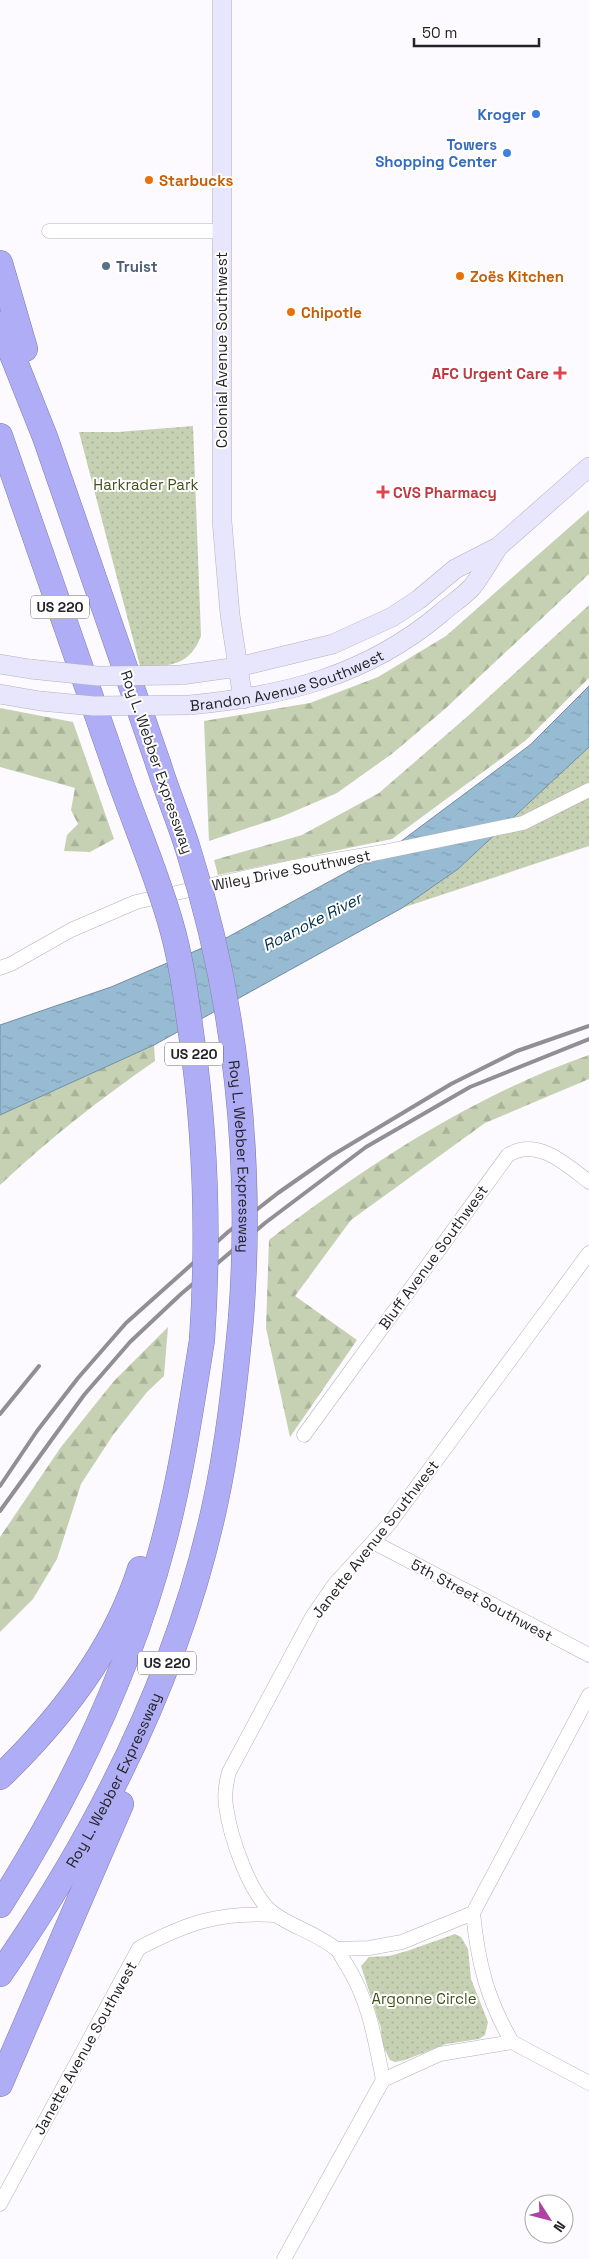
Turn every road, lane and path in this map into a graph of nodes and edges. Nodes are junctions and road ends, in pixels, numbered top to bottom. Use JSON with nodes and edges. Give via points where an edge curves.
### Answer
{"nodes":[{"id":1,"x":222,"y":0,"type":"edge"},
{"id":2,"x":49,"y":231,"type":"dead end"},
{"id":3,"x":222,"y":231,"type":"junction"},
{"id":4,"x":0,"y":263,"type":"edge"},
{"id":5,"x":0,"y":324,"type":"edge"},
{"id":6,"x":0,"y":436,"type":"edge"},
{"id":7,"x":45,"y":437,"type":"junction"},
{"id":8,"x":589,"y":467,"type":"edge"},
{"id":9,"x":498,"y":548,"type":"junction"},
{"id":10,"x":0,"y":664,"type":"edge"},
{"id":11,"x":238,"y":667,"type":"junction"},
{"id":12,"x":0,"y":694,"type":"edge"},
{"id":13,"x":243,"y":699,"type":"junction"},
{"id":14,"x":589,"y":790,"type":"edge"},
{"id":15,"x":0,"y":968,"type":"edge"},
{"id":16,"x":589,"y":1182,"type":"edge"},
{"id":17,"x":589,"y":1253,"type":"edge"},
{"id":18,"x":189,"y":1422,"type":"junction"},
{"id":19,"x":304,"y":1435,"type":"dead end"},
{"id":20,"x":375,"y":1543,"type":"junction"},
{"id":21,"x":179,"y":1631,"type":"junction"},
{"id":22,"x":589,"y":1655,"type":"edge"},
{"id":23,"x":589,"y":1695,"type":"edge"},
{"id":24,"x":0,"y":1777,"type":"edge"},
{"id":25,"x":0,"y":1905,"type":"edge"},
{"id":26,"x":473,"y":1913,"type":"junction"},
{"id":27,"x":276,"y":1915,"type":"junction"},
{"id":28,"x":336,"y":1949,"type":"junction"},
{"id":29,"x":0,"y":1974,"type":"edge"},
{"id":30,"x":512,"y":2042,"type":"junction"},
{"id":31,"x":383,"y":2080,"type":"junction"},
{"id":32,"x":589,"y":2083,"type":"edge"},
{"id":33,"x":0,"y":2084,"type":"edge"},
{"id":34,"x":0,"y":2204,"type":"edge"},
{"id":35,"x":284,"y":2259,"type":"edge"}],
"edges":[{"from":1,"to":3,"type":"main road","name":"Colonial Avenue Southwest"},
{"from":2,"to":3,"type":"street"},
{"from":3,"to":11,"type":"main road","name":"Colonial Avenue Southwest","via":[[222,521]]},
{"from":4,"to":7,"type":"highway","via":[[31,367]]},
{"from":5,"to":7,"type":"highway","name":"Roy L. Webber Expressway","number":"US 220"},
{"from":6,"to":18,"type":"highway","number":"US 220","bridge":true,"via":[[170,922],[188,1011],[197,1077],[206,1198],[207,1265],[202,1340]]},
{"from":7,"to":21,"type":"highway","name":"Roy L. Webber Expressway","number":"US 220","bridge":true,"via":[[188,849],[230,1027],[239,1097],[246,1251],[235,1387],[214,1510]]},
{"from":8,"to":9,"type":"main road","name":"Brandon Avenue Southwest"},
{"from":9,"to":11,"type":"main road","name":"Brandon Avenue Southwest","via":[[455,569],[392,618],[362,632],[333,644]]},
{"from":9,"to":13,"type":"main road","name":"Brandon Avenue Southwest","via":[[472,587],[401,644],[324,681]]},
{"from":10,"to":11,"type":"main road","name":"Brandon Avenue Southwest","bridge":true,"via":[[98,676],[181,675]]},
{"from":11,"to":13,"type":"main road","name":"Colonial Avenue Southwest"},
{"from":12,"to":13,"type":"main road","name":"Brandon Avenue Southwest","bridge":true,"via":[[94,706],[190,705]]},
{"from":14,"to":15,"type":"street","name":"Wiley Drive Southwest","via":[[523,823],[136,902],[71,930]]},
{"from":16,"to":19,"type":"street","name":"Bluff Avenue Southwest","via":[[539,1149],[523,1148],[508,1155]]},
{"from":17,"to":20,"type":"street","name":"Janette Avenue Southwest"},
{"from":18,"to":24,"type":"highway","via":[[134,1588],[114,1630],[95,1664],[59,1712]]},
{"from":18,"to":25,"type":"highway","number":"US 220","via":[[163,1544],[128,1653],[93,1738],[63,1799]]},
{"from":20,"to":22,"type":"street","name":"5th Street Southwest"},
{"from":20,"to":27,"type":"street","name":"Janette Avenue Southwest","via":[[334,1585],[312,1617],[228,1772],[226,1806],[235,1839],[258,1897]]},
{"from":21,"to":29,"type":"highway","name":"Roy L. Webber Expressway","number":"US 220","via":[[157,1689],[105,1804],[43,1910]]},
{"from":21,"to":33,"type":"highway","via":[[161,1702],[143,1755]]},
{"from":23,"to":26,"type":"street"},
{"from":26,"to":28,"type":"street","via":[[402,1942]]},
{"from":26,"to":30,"type":"street","via":[[482,1975],[490,2000]]},
{"from":27,"to":28,"type":"street"},
{"from":27,"to":34,"type":"street","name":"Janette Avenue Southwest","via":[[247,1914],[200,1921],[139,1948]]},
{"from":28,"to":31,"type":"street","via":[[364,1998]]},
{"from":30,"to":31,"type":"street","via":[[440,2054]]},
{"from":30,"to":32,"type":"street"},
{"from":31,"to":35,"type":"street"}]}
